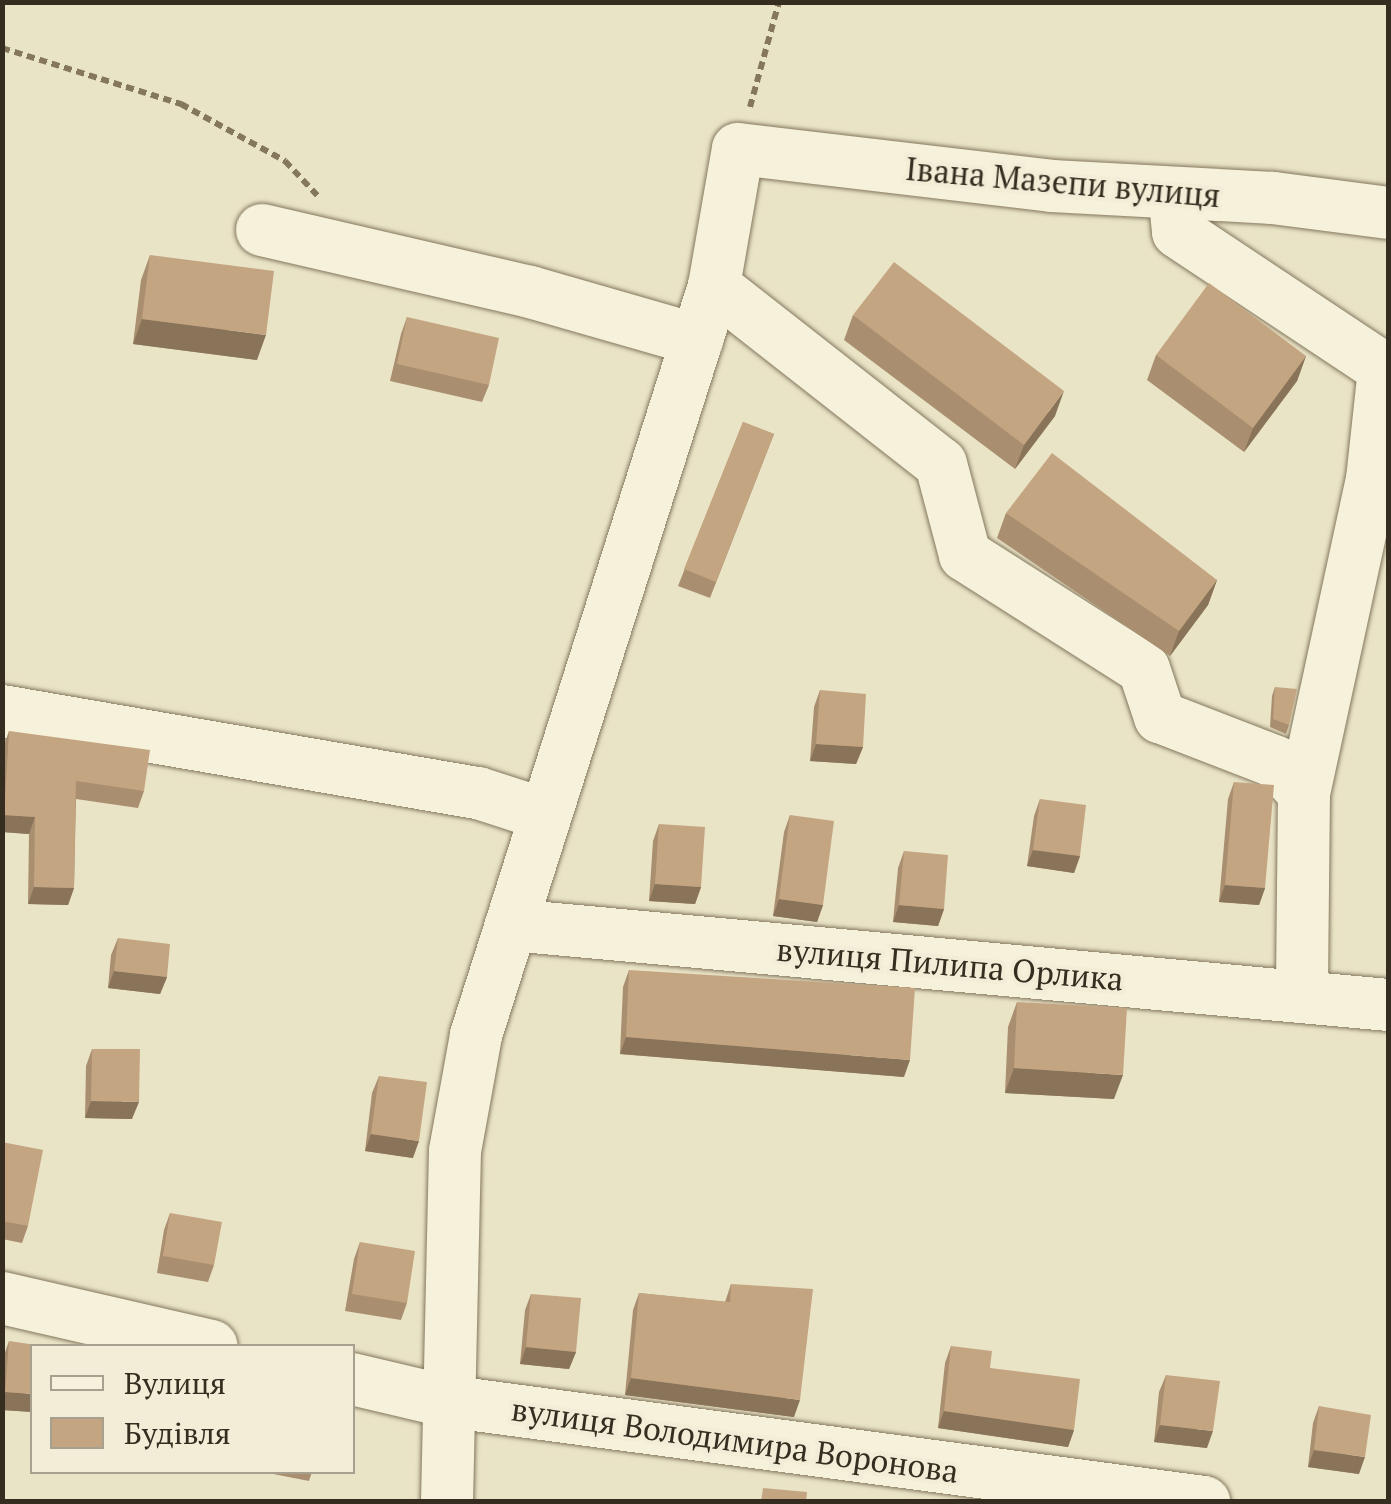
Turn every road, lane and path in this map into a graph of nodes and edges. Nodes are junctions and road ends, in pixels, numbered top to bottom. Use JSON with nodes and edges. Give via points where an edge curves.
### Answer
{"nodes":[{"id":1,"x":780,"y":2,"type":"edge"},
{"id":2,"x":2,"y":48,"type":"edge"},
{"id":3,"x":738,"y":149,"type":"junction"},
{"id":4,"x":1174,"y":193,"type":"junction"},
{"id":5,"x":323,"y":202,"type":"dead end"},
{"id":6,"x":1388,"y":213,"type":"edge"},
{"id":7,"x":262,"y":230,"type":"dead end"},
{"id":8,"x":714,"y":286,"type":"junction"},
{"id":9,"x":697,"y":340,"type":"junction"},
{"id":10,"x":2,"y":711,"type":"edge"},
{"id":11,"x":1304,"y":793,"type":"junction"},
{"id":12,"x":546,"y":815,"type":"junction"},
{"id":13,"x":511,"y":925,"type":"junction"},
{"id":14,"x":1302,"y":995,"type":"junction"},
{"id":15,"x":1388,"y":1005,"type":"edge"},
{"id":16,"x":2,"y":1298,"type":"edge"},
{"id":17,"x":203,"y":1344,"type":"edge"},
{"id":18,"x":355,"y":1381,"type":"edge"},
{"id":19,"x":445,"y":1401,"type":"junction"},
{"id":20,"x":447,"y":1502,"type":"edge"},
{"id":21,"x":1204,"y":1502,"type":"edge"}],
"edges":[{"from":1,"to":3,"type":"path"},
{"from":2,"to":5,"type":"path","via":[[181,104],[285,161]]},
{"from":3,"to":4,"type":"street","name":"Івана Мазепи вулиця","via":[[1052,186]]},
{"from":3,"to":8,"type":"street"},
{"from":4,"to":6,"type":"street","name":"Івана Мазепи вулиця"},
{"from":4,"to":11,"type":"street","via":[[1178,232],[1384,369],[1372,478]]},
{"from":7,"to":9,"type":"street","via":[[530,292]]},
{"from":8,"to":9,"type":"street"},
{"from":8,"to":11,"type":"street","via":[[941,464],[965,555],[1144,669],[1160,717],[1276,762]]},
{"from":9,"to":12,"type":"street"},
{"from":10,"to":12,"type":"street","via":[[478,792]]},
{"from":11,"to":14,"type":"street"},
{"from":12,"to":13,"type":"street"},
{"from":13,"to":14,"type":"street","name":"вулиця Пилипа Орлика"},
{"from":13,"to":19,"type":"street","via":[[476,1035],[455,1151]]},
{"from":14,"to":15,"type":"street","name":"вулиця Пилипа Орлика"},
{"from":16,"to":17,"type":"street"},
{"from":18,"to":19,"type":"street","name":"вулиця Володимира Воронова"},
{"from":19,"to":20,"type":"street"},
{"from":19,"to":21,"type":"street","name":"вулиця Володимира Воронова"}]}
